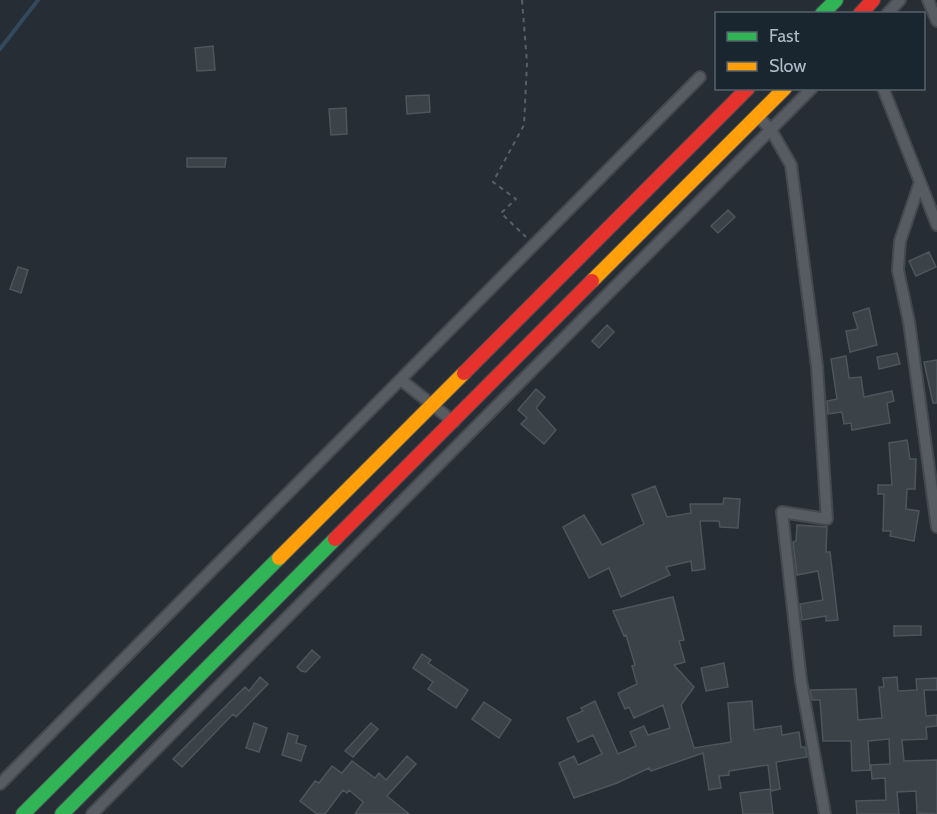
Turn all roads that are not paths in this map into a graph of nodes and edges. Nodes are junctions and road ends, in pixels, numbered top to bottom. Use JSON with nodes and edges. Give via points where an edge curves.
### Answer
{"nodes":[{"id":1,"x":836,"y":0,"type":"edge"},
{"id":2,"x":900,"y":0,"type":"edge"},
{"id":3,"x":928,"y":0,"type":"edge"},
{"id":4,"x":824,"y":12,"type":"edge"},
{"id":5,"x":889,"y":12,"type":"edge"},
{"id":6,"x":937,"y":21,"type":"edge"},
{"id":7,"x":700,"y":77,"type":"dead end"},
{"id":8,"x":746,"y":90,"type":"edge"},
{"id":9,"x":783,"y":90,"type":"edge"},
{"id":10,"x":810,"y":90,"type":"edge"},
{"id":11,"x":884,"y":90,"type":"edge"},
{"id":12,"x":758,"y":116,"type":"junction"},
{"id":13,"x":771,"y":130,"type":"junction"},
{"id":14,"x":920,"y":183,"type":"junction"},
{"id":15,"x":937,"y":225,"type":"edge"},
{"id":16,"x":401,"y":380,"type":"junction"},
{"id":17,"x":432,"y":405,"type":"junction"},
{"id":18,"x":454,"y":422,"type":"junction"},
{"id":19,"x":937,"y":527,"type":"edge"},
{"id":20,"x":0,"y":784,"type":"edge"},
{"id":21,"x":23,"y":814,"type":"edge"},
{"id":22,"x":62,"y":814,"type":"edge"},
{"id":23,"x":92,"y":814,"type":"edge"},
{"id":24,"x":825,"y":814,"type":"edge"}],
"edges":[{"from":1,"to":4,"type":"main road"},
{"from":2,"to":5,"type":"street"},
{"from":3,"to":6,"type":"street"},
{"from":7,"to":16,"type":"street"},
{"from":8,"to":17,"type":"main road"},
{"from":9,"to":12,"type":"main road"},
{"from":10,"to":13,"type":"street"},
{"from":11,"to":14,"type":"street"},
{"from":12,"to":13,"type":"street"},
{"from":12,"to":18,"type":"main road"},
{"from":13,"to":23,"type":"street"},
{"from":13,"to":24,"type":"street","via":[[791,165],[817,366],[827,519],[782,512],[801,681]]},
{"from":14,"to":15,"type":"street"},
{"from":14,"to":19,"type":"street","via":[[900,241],[898,270],[909,322]]},
{"from":16,"to":17,"type":"street"},
{"from":16,"to":20,"type":"street"},
{"from":17,"to":18,"type":"street"},
{"from":17,"to":21,"type":"main road"},
{"from":18,"to":22,"type":"main road"}]}
